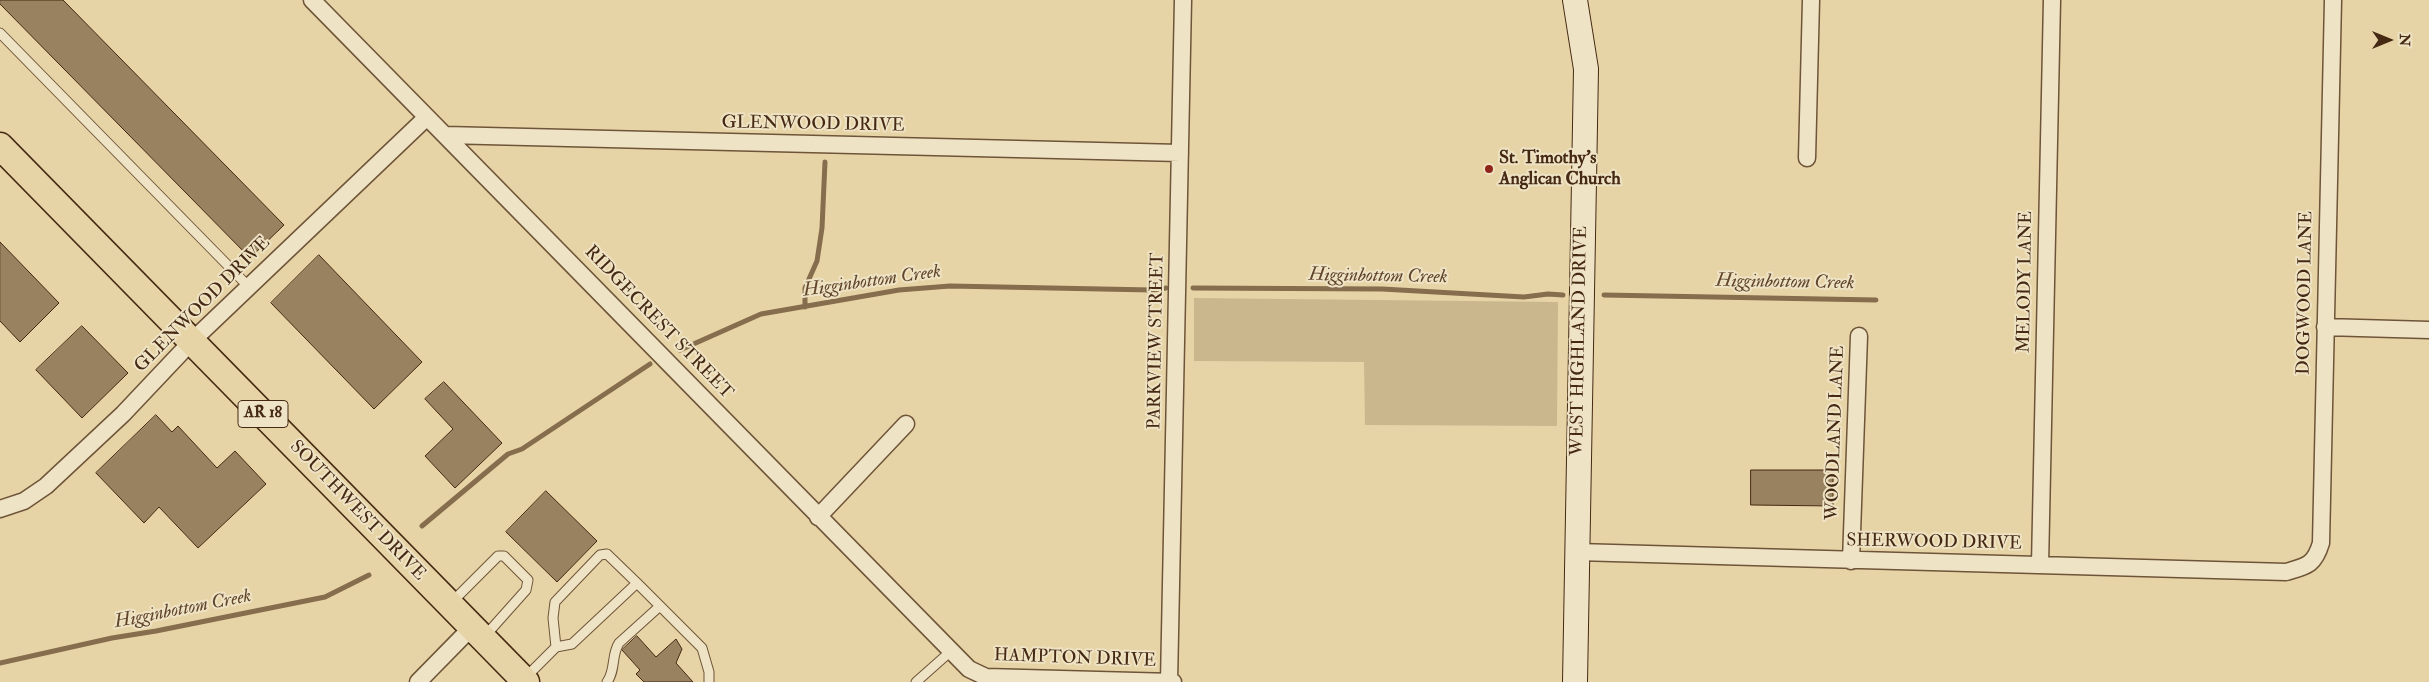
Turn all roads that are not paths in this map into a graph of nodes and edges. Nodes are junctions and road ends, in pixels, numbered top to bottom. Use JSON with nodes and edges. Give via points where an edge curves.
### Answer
{"nodes":[{"id":1,"x":312,"y":0,"type":"edge"},
{"id":2,"x":1183,"y":0,"type":"edge"},
{"id":3,"x":1575,"y":0,"type":"edge"},
{"id":4,"x":1811,"y":0,"type":"edge"},
{"id":5,"x":2052,"y":0,"type":"edge"},
{"id":6,"x":2333,"y":0,"type":"edge"},
{"id":7,"x":0,"y":32,"type":"edge"},
{"id":8,"x":427,"y":117,"type":"junction"},
{"id":9,"x":445,"y":135,"type":"junction"},
{"id":10,"x":0,"y":146,"type":"edge"},
{"id":11,"x":1180,"y":153,"type":"junction"},
{"id":12,"x":1807,"y":158,"type":"dead end"},
{"id":13,"x":249,"y":287,"type":"junction"},
{"id":14,"x":2325,"y":327,"type":"junction"},
{"id":15,"x":2429,"y":330,"type":"edge"},
{"id":16,"x":1859,"y":336,"type":"dead end"},
{"id":17,"x":192,"y":341,"type":"junction"},
{"id":18,"x":906,"y":424,"type":"dead end"},
{"id":19,"x":0,"y":509,"type":"edge"},
{"id":20,"x":818,"y":517,"type":"junction"},
{"id":21,"x":1577,"y":552,"type":"junction"},
{"id":22,"x":1852,"y":561,"type":"junction"},
{"id":23,"x":2040,"y":565,"type":"junction"},
{"id":24,"x":2291,"y":570,"type":"joint"},
{"id":25,"x":637,"y":582,"type":"junction"},
{"id":26,"x":450,"y":605,"type":"junction"},
{"id":27,"x":660,"y":606,"type":"junction"},
{"id":28,"x":477,"y":632,"type":"junction"},
{"id":29,"x":556,"y":647,"type":"junction"},
{"id":30,"x":950,"y":651,"type":"junction"},
{"id":31,"x":975,"y":673,"type":"joint"},
{"id":32,"x":525,"y":681,"type":"edge"},
{"id":33,"x":1109,"y":681,"type":"edge"},
{"id":34,"x":418,"y":682,"type":"edge"},
{"id":35,"x":607,"y":682,"type":"edge"},
{"id":36,"x":709,"y":682,"type":"edge"},
{"id":37,"x":916,"y":682,"type":"edge"},
{"id":38,"x":1169,"y":682,"type":"edge"},
{"id":39,"x":1173,"y":682,"type":"edge"},
{"id":40,"x":1575,"y":682,"type":"edge"}],
"edges":[{"from":1,"to":8,"type":"street","name":"RIDGECREST STREET"},
{"from":2,"to":11,"type":"street","name":"PARKVIEW STREET"},
{"from":3,"to":21,"type":"street","name":"WEST HIGHLAND DRIVE","via":[[1586,69]]},
{"from":4,"to":12,"type":"street"},
{"from":5,"to":23,"type":"street","name":"MELODY LANE"},
{"from":6,"to":14,"type":"street","name":"DOGWOOD LANE"},
{"from":7,"to":13,"type":"lane"},
{"from":8,"to":9,"type":"street","name":"RIDGECREST STREET"},
{"from":8,"to":13,"type":"street","name":"GLENWOOD DRIVE"},
{"from":9,"to":11,"type":"street","name":"GLENWOOD DRIVE"},
{"from":9,"to":20,"type":"street","name":"RIDGECREST STREET"},
{"from":10,"to":17,"type":"main road","name":"SOUTHWEST DRIVE","number":"AR 18"},
{"from":11,"to":38,"type":"street","name":"PARKVIEW STREET"},
{"from":13,"to":17,"type":"street","name":"GLENWOOD DRIVE"},
{"from":14,"to":15,"type":"street"},
{"from":14,"to":24,"type":"street","name":"DOGWOOD LANE","via":[[2321,543],[2313,559],[2299,570]]},
{"from":16,"to":22,"type":"street","name":"WOODLAND LANE"},
{"from":17,"to":19,"type":"street","name":"GLENWOOD DRIVE","via":[[123,414],[46,486],[24,501]]},
{"from":17,"to":26,"type":"main road","name":"SOUTHWEST DRIVE","number":"AR 18"},
{"from":18,"to":20,"type":"street"},
{"from":20,"to":30,"type":"street","name":"RIDGECREST STREET"},
{"from":21,"to":22,"type":"street","name":"SHERWOOD DRIVE"},
{"from":21,"to":40,"type":"street","name":"WEST HIGHLAND DRIVE"},
{"from":22,"to":23,"type":"street","name":"SHERWOOD DRIVE"},
{"from":23,"to":24,"type":"street","name":"SHERWOOD DRIVE"},
{"from":25,"to":27,"type":"lane"},
{"from":25,"to":29,"type":"lane","via":[[572,644]]},
{"from":25,"to":29,"type":"lane","via":[[607,554],[600,555],[555,602]]},
{"from":26,"to":28,"type":"main road","name":"SOUTHWEST DRIVE","number":"AR 18"},
{"from":26,"to":28,"type":"lane","via":[[498,556],[504,556],[528,580],[528,586]]},
{"from":27,"to":35,"type":"lane","via":[[619,643],[612,676]]},
{"from":27,"to":36,"type":"lane","via":[[702,648]]},
{"from":28,"to":32,"type":"main road","name":"SOUTHWEST DRIVE","number":"AR 18"},
{"from":28,"to":34,"type":"street"},
{"from":29,"to":32,"type":"lane"},
{"from":30,"to":31,"type":"street","name":"RIDGECREST STREET"},
{"from":30,"to":37,"type":"lane"},
{"from":31,"to":33,"type":"street","name":"HAMPTON DRIVE"},
{"from":33,"to":38,"type":"street","name":"HAMPTON DRIVE"},
{"from":38,"to":39,"type":"street","name":"HAMPTON DRIVE"}]}
